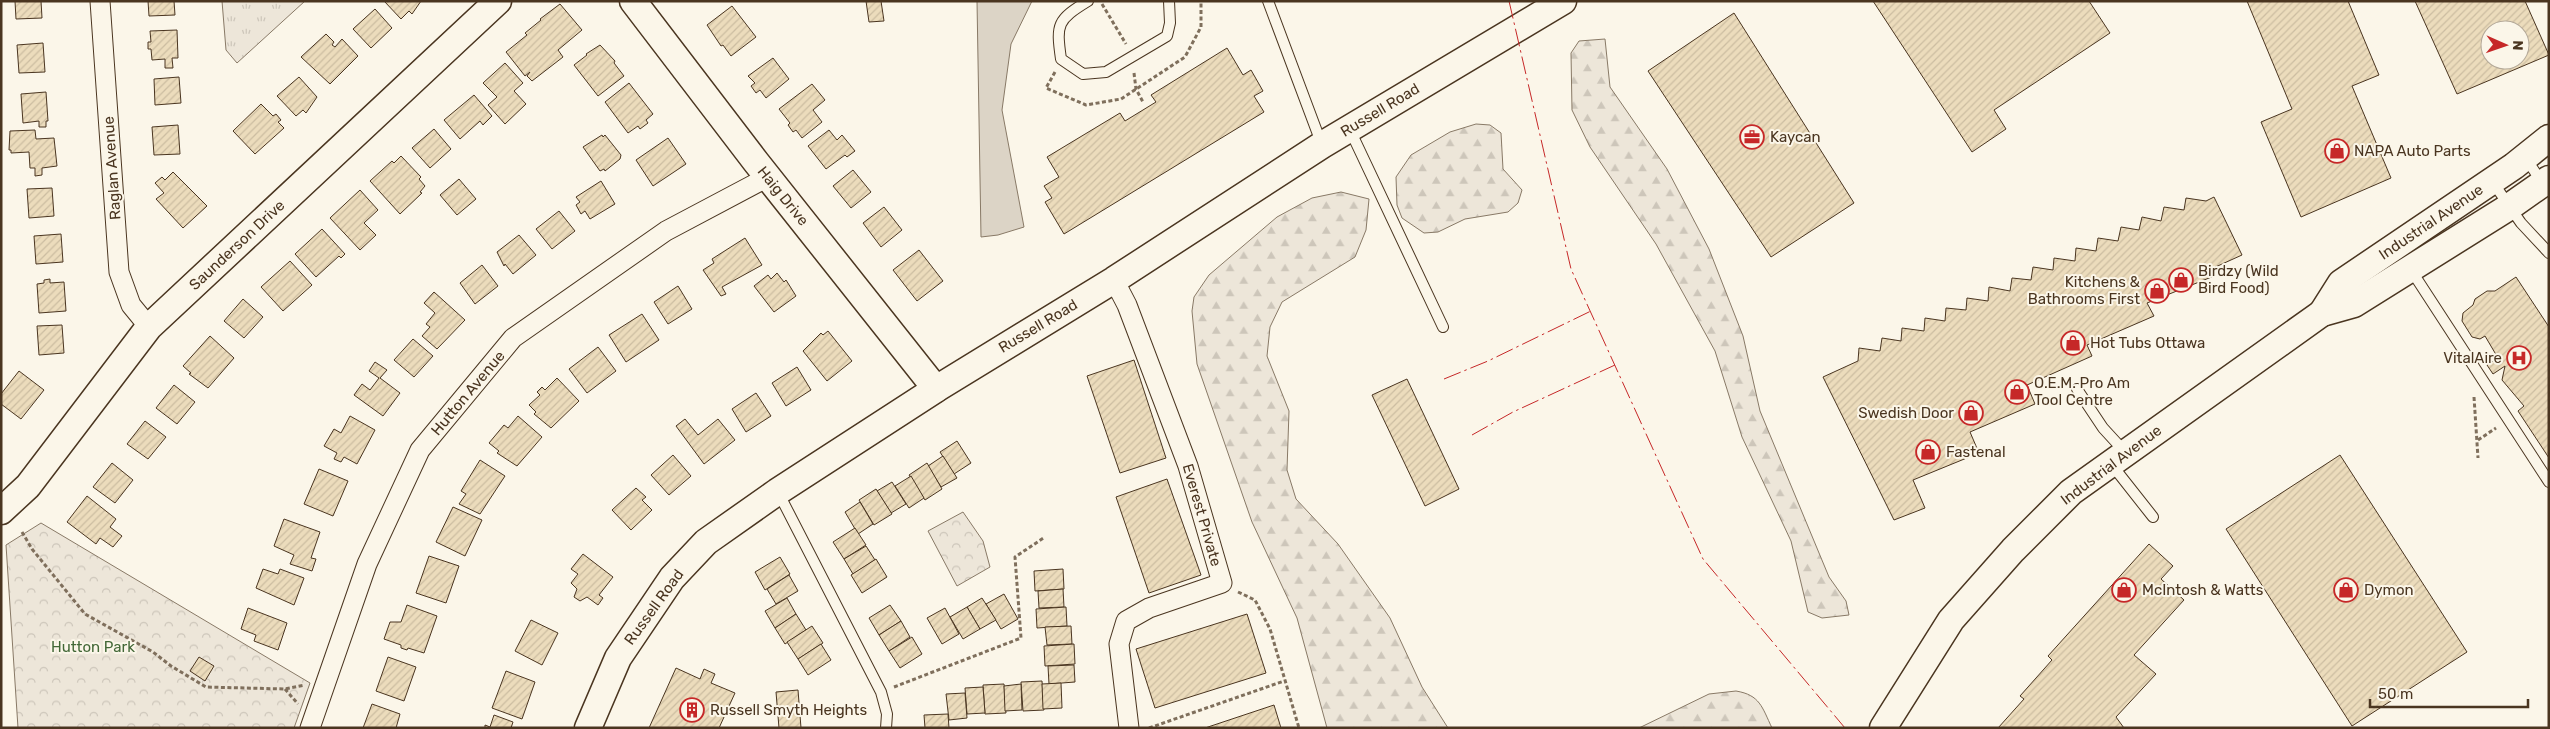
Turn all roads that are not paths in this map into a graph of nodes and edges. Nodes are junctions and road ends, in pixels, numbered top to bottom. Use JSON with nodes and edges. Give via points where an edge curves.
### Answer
{"nodes":[{"id":1,"x":100,"y":1,"type":"edge"},
{"id":2,"x":498,"y":1,"type":"edge"},
{"id":3,"x":634,"y":1,"type":"edge"},
{"id":4,"x":1088,"y":1,"type":"edge"},
{"id":5,"x":1169,"y":1,"type":"edge"},
{"id":6,"x":1268,"y":1,"type":"edge"},
{"id":7,"x":1564,"y":1,"type":"edge"},
{"id":8,"x":1349,"y":129,"type":"junction"},
{"id":9,"x":2549,"y":138,"type":"edge"},
{"id":10,"x":1322,"y":145,"type":"junction"},
{"id":11,"x":2524,"y":157,"type":"junction"},
{"id":12,"x":768,"y":177,"type":"junction"},
{"id":13,"x":2492,"y":181,"type":"junction"},
{"id":14,"x":2547,"y":185,"type":"edge"},
{"id":15,"x":2510,"y":207,"type":"junction"},
{"id":16,"x":2549,"y":253,"type":"edge"},
{"id":17,"x":2410,"y":269,"type":"junction"},
{"id":18,"x":1114,"y":280,"type":"junction"},
{"id":19,"x":2322,"y":313,"type":"junction"},
{"id":20,"x":149,"y":327,"type":"junction"},
{"id":21,"x":1443,"y":327,"type":"dead end"},
{"id":22,"x":936,"y":389,"type":"junction"},
{"id":23,"x":2078,"y":389,"type":"dead end"},
{"id":24,"x":2118,"y":458,"type":"junction"},
{"id":25,"x":2549,"y":482,"type":"edge"},
{"id":26,"x":777,"y":492,"type":"junction"},
{"id":27,"x":1,"y":511,"type":"edge"},
{"id":28,"x":2153,"y":517,"type":"dead end"},
{"id":29,"x":310,"y":728,"type":"edge"},
{"id":30,"x":588,"y":728,"type":"edge"},
{"id":31,"x":886,"y":728,"type":"edge"},
{"id":32,"x":1129,"y":728,"type":"edge"},
{"id":33,"x":1884,"y":728,"type":"edge"}],
"edges":[{"from":1,"to":20,"type":"street","name":"Raglan Avenue","via":[[120,272],[131,304]]},
{"from":2,"to":20,"type":"street","name":"Saunderson Drive"},
{"from":3,"to":12,"type":"street","name":"Haig Drive"},
{"from":4,"to":5,"type":"lane","via":[[1064,16],[1057,35],[1061,59],[1083,74],[1106,72],[1166,36],[1170,23]]},
{"from":6,"to":10,"type":"lane"},
{"from":7,"to":8,"type":"street","name":"Russell Road"},
{"from":8,"to":10,"type":"street","name":"Russell Road"},
{"from":8,"to":21,"type":"lane"},
{"from":9,"to":11,"type":"street","name":"Industrial Avenue"},
{"from":10,"to":18,"type":"street","name":"Russell Road"},
{"from":11,"to":13,"type":"street","name":"Industrial Avenue"},
{"from":11,"to":14,"type":"lane"},
{"from":12,"to":22,"type":"street","name":"Haig Drive"},
{"from":12,"to":29,"type":"street","name":"Hutton Avenue","via":[[666,231],[513,338],[420,450],[367,564]]},
{"from":13,"to":15,"type":"lane"},
{"from":13,"to":19,"type":"street","name":"Industrial Avenue","via":[[2340,283]]},
{"from":14,"to":15,"type":"street","name":"Industrial Avenue"},
{"from":15,"to":16,"type":"lane"},
{"from":15,"to":17,"type":"street","name":"Industrial Avenue"},
{"from":17,"to":19,"type":"street","name":"Industrial Avenue","via":[[2354,304]]},
{"from":17,"to":25,"type":"lane"},
{"from":18,"to":22,"type":"street","name":"Russell Road"},
{"from":18,"to":32,"type":"street","name":"Everest Private","via":[[1127,305],[1188,466],[1222,583],[1149,608],[1126,621],[1119,644]]},
{"from":19,"to":24,"type":"street","name":"Industrial Avenue"},
{"from":20,"to":27,"type":"street","name":"Saunderson Drive","via":[[28,486]]},
{"from":22,"to":26,"type":"street","name":"Russell Road"},
{"from":23,"to":24,"type":"lane"},
{"from":24,"to":28,"type":"lane"},
{"from":24,"to":33,"type":"street","name":"Industrial Avenue","via":[[2072,492],[2013,550],[1951,620]]},
{"from":26,"to":30,"type":"street","name":"Russell Road","via":[[706,542],[672,578],[618,658]]},
{"from":26,"to":31,"type":"lane","via":[[882,692],[887,714]]}]}
